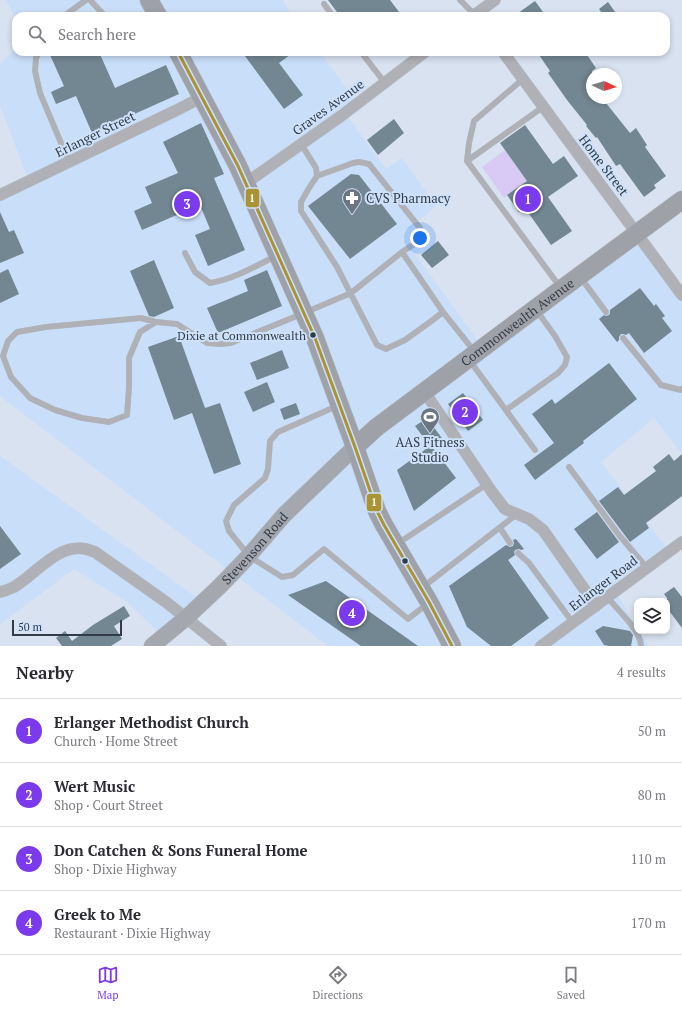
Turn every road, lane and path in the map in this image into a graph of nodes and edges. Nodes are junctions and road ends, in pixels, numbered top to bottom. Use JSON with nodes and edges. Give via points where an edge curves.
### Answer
{"nodes":[{"id":1,"x":86,"y":0,"type":"edge"},
{"id":2,"x":90,"y":0,"type":"edge"},
{"id":3,"x":149,"y":0,"type":"edge"},
{"id":4,"x":460,"y":0,"type":"edge"},
{"id":5,"x":495,"y":0,"type":"edge"},
{"id":6,"x":324,"y":4,"type":"dead end"},
{"id":7,"x":70,"y":12,"type":"edge"},
{"id":8,"x":101,"y":12,"type":"edge"},
{"id":9,"x":156,"y":12,"type":"edge"},
{"id":10,"x":330,"y":12,"type":"edge"},
{"id":11,"x":471,"y":12,"type":"edge"},
{"id":12,"x":480,"y":12,"type":"edge"},
{"id":13,"x":37,"y":56,"type":"edge"},
{"id":14,"x":180,"y":56,"type":"edge"},
{"id":15,"x":364,"y":56,"type":"edge"},
{"id":16,"x":420,"y":56,"type":"edge"},
{"id":17,"x":506,"y":56,"type":"edge"},
{"id":18,"x":523,"y":79,"type":"junction"},
{"id":19,"x":385,"y":83,"type":"junction"},
{"id":20,"x":202,"y":97,"type":"junction"},
{"id":21,"x":543,"y":107,"type":"junction"},
{"id":22,"x":301,"y":144,"type":"junction"},
{"id":23,"x":467,"y":161,"type":"junction"},
{"id":24,"x":69,"y":162,"type":"junction"},
{"id":25,"x":317,"y":176,"type":"junction"},
{"id":26,"x":246,"y":183,"type":"junction"},
{"id":27,"x":0,"y":196,"type":"edge"},
{"id":28,"x":682,"y":200,"type":"edge"},
{"id":29,"x":637,"y":233,"type":"junction"},
{"id":30,"x":402,"y":252,"type":"junction"},
{"id":31,"x":185,"y":253,"type":"dead end"},
{"id":32,"x":278,"y":255,"type":"junction"},
{"id":33,"x":579,"y":276,"type":"junction"},
{"id":34,"x":561,"y":289,"type":"junction"},
{"id":35,"x":351,"y":293,"type":"junction"},
{"id":36,"x":682,"y":294,"type":"edge"},
{"id":37,"x":536,"y":309,"type":"junction"},
{"id":38,"x":443,"y":312,"type":"junction"},
{"id":39,"x":606,"y":312,"type":"dead end"},
{"id":40,"x":304,"y":314,"type":"junction"},
{"id":41,"x":156,"y":322,"type":"junction"},
{"id":42,"x":623,"y":338,"type":"dead end"},
{"id":43,"x":472,"y":356,"type":"junction"},
{"id":44,"x":682,"y":389,"type":"edge"},
{"id":45,"x":424,"y":391,"type":"junction"},
{"id":46,"x":340,"y":405,"type":"junction"},
{"id":47,"x":506,"y":410,"type":"junction"},
{"id":48,"x":355,"y":447,"type":"junction"},
{"id":49,"x":535,"y":450,"type":"dead end"},
{"id":50,"x":569,"y":468,"type":"dead end"},
{"id":51,"x":487,"y":484,"type":"junction"},
{"id":52,"x":518,"y":514,"type":"junction"},
{"id":53,"x":500,"y":528,"type":"junction"},
{"id":54,"x":682,"y":542,"type":"edge"},
{"id":55,"x":510,"y":543,"type":"dead end"},
{"id":56,"x":396,"y":545,"type":"junction"},
{"id":57,"x":518,"y":553,"type":"dead end"},
{"id":58,"x":249,"y":556,"type":"junction"},
{"id":59,"x":646,"y":568,"type":"junction"},
{"id":60,"x":0,"y":592,"type":"edge"},
{"id":61,"x":425,"y":595,"type":"junction"},
{"id":62,"x":607,"y":597,"type":"junction"},
{"id":63,"x":596,"y":606,"type":"junction"},
{"id":64,"x":186,"y":618,"type":"junction"},
{"id":65,"x":573,"y":623,"type":"junction"},
{"id":66,"x":152,"y":646,"type":"edge"},
{"id":67,"x":221,"y":646,"type":"edge"},
{"id":68,"x":452,"y":646,"type":"edge"},
{"id":69,"x":541,"y":646,"type":"edge"},
{"id":70,"x":641,"y":646,"type":"edge"}],
"edges":[{"from":1,"to":7,"type":"lane"},
{"from":2,"to":8,"type":"lane"},
{"from":3,"to":9,"type":"main road"},
{"from":4,"to":11,"type":"lane"},
{"from":5,"to":12,"type":"street"},
{"from":6,"to":10,"type":"lane"},
{"from":13,"to":24,"type":"lane","via":[[35,71],[40,93]]},
{"from":14,"to":20,"type":"main road"},
{"from":15,"to":19,"type":"lane"},
{"from":16,"to":19,"type":"street","name":"Graves Avenue"},
{"from":17,"to":18,"type":"street","name":"Home Street"},
{"from":18,"to":21,"type":"street","name":"Home Street"},
{"from":18,"to":23,"type":"lane","via":[[474,122]]},
{"from":19,"to":22,"type":"street","name":"Graves Avenue"},
{"from":20,"to":24,"type":"street","name":"Erlanger Street"},
{"from":20,"to":26,"type":"main road"},
{"from":21,"to":23,"type":"lane"},
{"from":21,"to":29,"type":"street","name":"Home Street"},
{"from":22,"to":25,"type":"lane","via":[[316,168]]},
{"from":22,"to":26,"type":"street","name":"Graves Avenue"},
{"from":23,"to":34,"type":"lane"},
{"from":24,"to":27,"type":"street","name":"Erlanger Street"},
{"from":25,"to":30,"type":"lane","via":[[353,163],[369,164],[420,228],[419,241]]},
{"from":25,"to":35,"type":"lane","via":[[301,202],[301,211],[338,267]]},
{"from":26,"to":32,"type":"main road"},
{"from":28,"to":29,"type":"main road","name":"Commonwealth Avenue"},
{"from":29,"to":33,"type":"main road","name":"Commonwealth Avenue"},
{"from":29,"to":36,"type":"street","name":"Home Street"},
{"from":30,"to":35,"type":"lane"},
{"from":30,"to":38,"type":"lane"},
{"from":31,"to":32,"type":"lane","via":[[195,272],[210,284],[224,281]]},
{"from":32,"to":40,"type":"main road"},
{"from":33,"to":34,"type":"main road","name":"Commonwealth Avenue"},
{"from":33,"to":39,"type":"lane"},
{"from":34,"to":37,"type":"main road","name":"Commonwealth Avenue"},
{"from":35,"to":38,"type":"lane","via":[[377,345],[386,349],[405,340]]},
{"from":35,"to":40,"type":"lane"},
{"from":37,"to":43,"type":"main road","name":"Commonwealth Avenue"},
{"from":37,"to":47,"type":"lane","via":[[567,357],[565,365],[558,373]]},
{"from":38,"to":43,"type":"lane"},
{"from":40,"to":41,"type":"lane","via":[[231,343],[220,344],[207,343],[177,324]]},
{"from":40,"to":46,"type":"main road"},
{"from":41,"to":41,"type":"lane","via":[[140,332],[129,358],[127,415],[109,422],[55,410],[30,398],[11,377],[3,356],[8,341],[17,332],[140,318]]},
{"from":42,"to":44,"type":"lane","via":[[661,385]]},
{"from":43,"to":45,"type":"main road","name":"Commonwealth Avenue"},
{"from":43,"to":47,"type":"lane"},
{"from":45,"to":48,"type":"main road","name":"Commonwealth Avenue"},
{"from":45,"to":51,"type":"street"},
{"from":46,"to":48,"type":"main road"},
{"from":46,"to":58,"type":"lane","via":[[278,432],[270,441],[265,478],[234,505],[226,521],[229,531]]},
{"from":47,"to":49,"type":"lane"},
{"from":48,"to":56,"type":"main road","via":[[377,511]]},
{"from":48,"to":58,"type":"main road","name":"Stevenson Road","via":[[284,515]]},
{"from":50,"to":59,"type":"lane"},
{"from":51,"to":52,"type":"street","via":[[505,509]]},
{"from":51,"to":56,"type":"lane"},
{"from":52,"to":53,"type":"lane"},
{"from":52,"to":63,"type":"street","via":[[530,519],[543,530]]},
{"from":53,"to":55,"type":"lane"},
{"from":53,"to":61,"type":"lane"},
{"from":54,"to":59,"type":"street","name":"Erlanger Road"},
{"from":56,"to":61,"type":"main road"},
{"from":57,"to":65,"type":"lane","via":[[529,563]]},
{"from":58,"to":61,"type":"lane","via":[[282,576],[292,575],[324,549],[408,619]]},
{"from":58,"to":64,"type":"main road","name":"Stevenson Road"},
{"from":59,"to":62,"type":"street","name":"Erlanger Road"},
{"from":60,"to":64,"type":"street","via":[[14,588],[62,552],[86,549],[95,552]]},
{"from":61,"to":68,"type":"main road"},
{"from":62,"to":63,"type":"street","name":"Erlanger Road"},
{"from":62,"to":70,"type":"lane","via":[[635,629]]},
{"from":63,"to":65,"type":"street","name":"Erlanger Road"},
{"from":64,"to":66,"type":"main road","name":"Stevenson Road"},
{"from":64,"to":67,"type":"street"},
{"from":65,"to":69,"type":"street","name":"Erlanger Road"}]}
